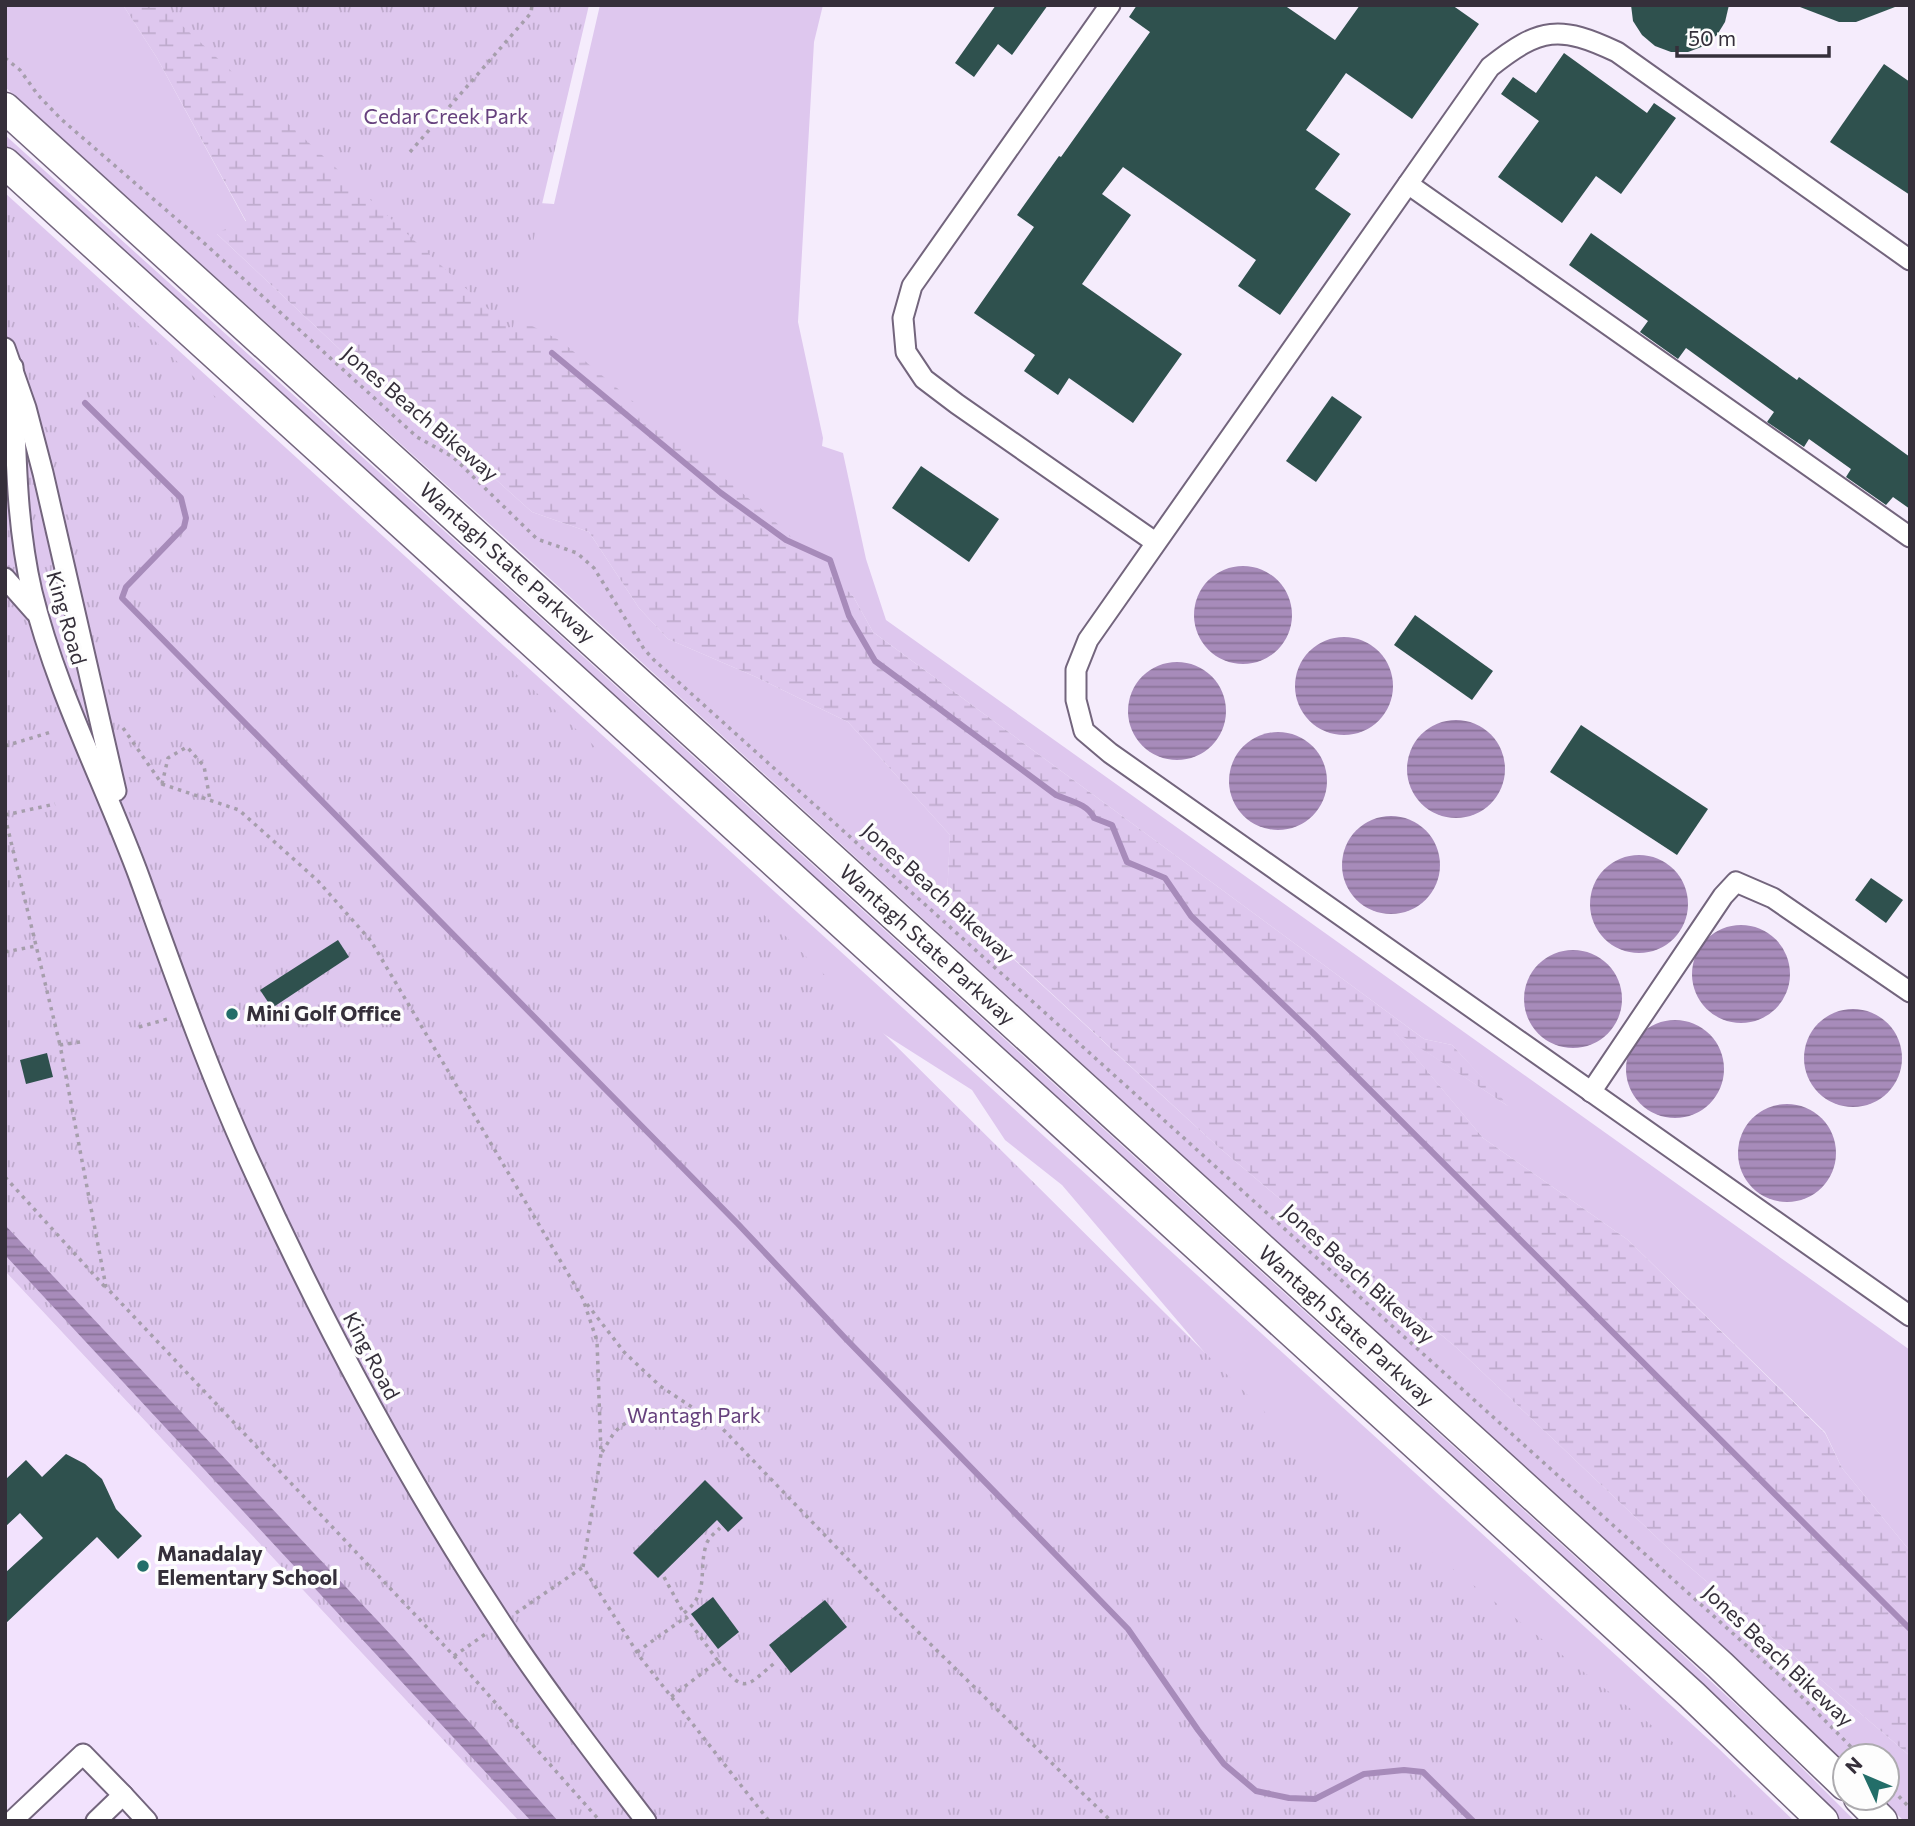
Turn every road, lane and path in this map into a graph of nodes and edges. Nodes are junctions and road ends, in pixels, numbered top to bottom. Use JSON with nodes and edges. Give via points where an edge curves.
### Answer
{"nodes":[{"id":1,"x":532,"y":5,"type":"edge"},
{"id":2,"x":1110,"y":5,"type":"edge"},
{"id":3,"x":5,"y":58,"type":"edge"},
{"id":4,"x":5,"y":108,"type":"edge"},
{"id":5,"x":410,"y":152,"type":"dead end"},
{"id":6,"x":5,"y":163,"type":"edge"},
{"id":7,"x":1408,"y":184,"type":"junction"},
{"id":8,"x":1910,"y":260,"type":"edge"},
{"id":9,"x":5,"y":348,"type":"edge"},
{"id":10,"x":13,"y":367,"type":"junction"},
{"id":11,"x":1910,"y":537,"type":"edge"},
{"id":12,"x":1155,"y":542,"type":"junction"},
{"id":13,"x":6,"y":586,"type":"edge"},
{"id":14,"x":40,"y":618,"type":"junction"},
{"id":15,"x":119,"y":722,"type":"dead end"},
{"id":16,"x":51,"y":732,"type":"dead end"},
{"id":17,"x":5,"y":746,"type":"edge"},
{"id":18,"x":162,"y":784,"type":"junction"},
{"id":19,"x":210,"y":800,"type":"junction"},
{"id":20,"x":55,"y":804,"type":"dead end"},
{"id":21,"x":5,"y":816,"type":"edge"},
{"id":22,"x":136,"y":869,"type":"junction"},
{"id":23,"x":36,"y":946,"type":"junction"},
{"id":24,"x":5,"y":952,"type":"edge"},
{"id":25,"x":1910,"y":992,"type":"edge"},
{"id":26,"x":179,"y":1016,"type":"dead end"},
{"id":27,"x":139,"y":1027,"type":"dead end"},
{"id":28,"x":80,"y":1042,"type":"dead end"},
{"id":29,"x":60,"y":1045,"type":"junction"},
{"id":30,"x":1591,"y":1092,"type":"junction"},
{"id":31,"x":5,"y":1177,"type":"edge"},
{"id":32,"x":106,"y":1287,"type":"junction"},
{"id":33,"x":583,"y":1299,"type":"junction"},
{"id":34,"x":1910,"y":1316,"type":"edge"},
{"id":35,"x":719,"y":1425,"type":"junction"},
{"id":36,"x":601,"y":1454,"type":"junction"},
{"id":37,"x":720,"y":1528,"type":"dead end"},
{"id":38,"x":664,"y":1577,"type":"dead end"},
{"id":39,"x":685,"y":1615,"type":"junction"},
{"id":40,"x":637,"y":1652,"type":"junction"},
{"id":41,"x":718,"y":1661,"type":"junction"},
{"id":42,"x":777,"y":1661,"type":"dead end"},
{"id":43,"x":671,"y":1696,"type":"junction"},
{"id":44,"x":1846,"y":1742,"type":"edge"},
{"id":45,"x":1831,"y":1772,"type":"edge"},
{"id":46,"x":123,"y":1795,"type":"junction"},
{"id":47,"x":12,"y":1821,"type":"edge"},
{"id":48,"x":96,"y":1821,"type":"edge"},
{"id":49,"x":147,"y":1821,"type":"edge"},
{"id":50,"x":600,"y":1821,"type":"edge"},
{"id":51,"x":646,"y":1821,"type":"edge"},
{"id":52,"x":769,"y":1821,"type":"edge"},
{"id":53,"x":1111,"y":1821,"type":"edge"},
{"id":54,"x":1823,"y":1821,"type":"edge"}],
"edges":[{"from":1,"to":5,"type":"path","via":[[531,13]]},
{"from":2,"to":12,"type":"street","via":[[912,286],[903,318],[906,352],[924,379]]},
{"from":3,"to":44,"type":"path","name":"Jones Beach Bikeway","via":[[61,118],[417,437],[453,457],[537,539],[577,552],[594,568],[654,660],[1789,1684]]},
{"from":4,"to":45,"type":"highway","name":"Wantagh State Parkway","via":[[1720,1665]]},
{"from":6,"to":54,"type":"highway","name":"Wantagh State Parkway","via":[[1692,1695]]},
{"from":7,"to":8,"type":"street","via":[[1490,67],[1518,44],[1547,34],[1583,36],[1618,52]]},
{"from":7,"to":11,"type":"street"},
{"from":7,"to":12,"type":"street"},
{"from":9,"to":10,"type":"street","name":"King Road"},
{"from":10,"to":14,"type":"street","name":"King Road","via":[[25,557]]},
{"from":10,"to":22,"type":"street","name":"King Road","via":[[43,473]]},
{"from":12,"to":30,"type":"street","via":[[1088,640],[1076,670],[1076,700],[1084,730],[1110,754]]},
{"from":13,"to":14,"type":"street"},
{"from":14,"to":22,"type":"street","name":"King Road","via":[[70,707]]},
{"from":15,"to":18,"type":"path"},
{"from":16,"to":17,"type":"path"},
{"from":18,"to":19,"type":"path"},
{"from":18,"to":19,"type":"path","via":[[168,758],[187,747],[204,766]]},
{"from":19,"to":33,"type":"path","via":[[239,810],[318,881],[371,941]]},
{"from":20,"to":21,"type":"path"},
{"from":21,"to":23,"type":"path"},
{"from":22,"to":51,"type":"street","name":"King Road","via":[[247,1156],[373,1410],[512,1639]]},
{"from":23,"to":24,"type":"path"},
{"from":23,"to":29,"type":"path"},
{"from":25,"to":30,"type":"street","via":[[1773,898],[1736,882]]},
{"from":26,"to":27,"type":"path"},
{"from":28,"to":29,"type":"path"},
{"from":29,"to":32,"type":"path"},
{"from":30,"to":34,"type":"street"},
{"from":31,"to":32,"type":"path"},
{"from":32,"to":50,"type":"path","via":[[454,1656]]},
{"from":33,"to":35,"type":"path","via":[[624,1352],[660,1386]]},
{"from":33,"to":36,"type":"path","via":[[597,1341]]},
{"from":35,"to":36,"type":"path","via":[[684,1410],[663,1408],[618,1429]]},
{"from":35,"to":53,"type":"path","via":[[915,1628]]},
{"from":36,"to":40,"type":"path","via":[[583,1567]]},
{"from":37,"to":39,"type":"path","via":[[706,1545],[701,1590]]},
{"from":38,"to":39,"type":"path"},
{"from":39,"to":40,"type":"path"},
{"from":39,"to":41,"type":"path"},
{"from":40,"to":43,"type":"path"},
{"from":41,"to":42,"type":"path","via":[[740,1685],[748,1684]]},
{"from":41,"to":43,"type":"path"},
{"from":43,"to":52,"type":"path"},
{"from":46,"to":47,"type":"street","via":[[83,1754]]},
{"from":46,"to":48,"type":"street"},
{"from":46,"to":49,"type":"street"}]}
